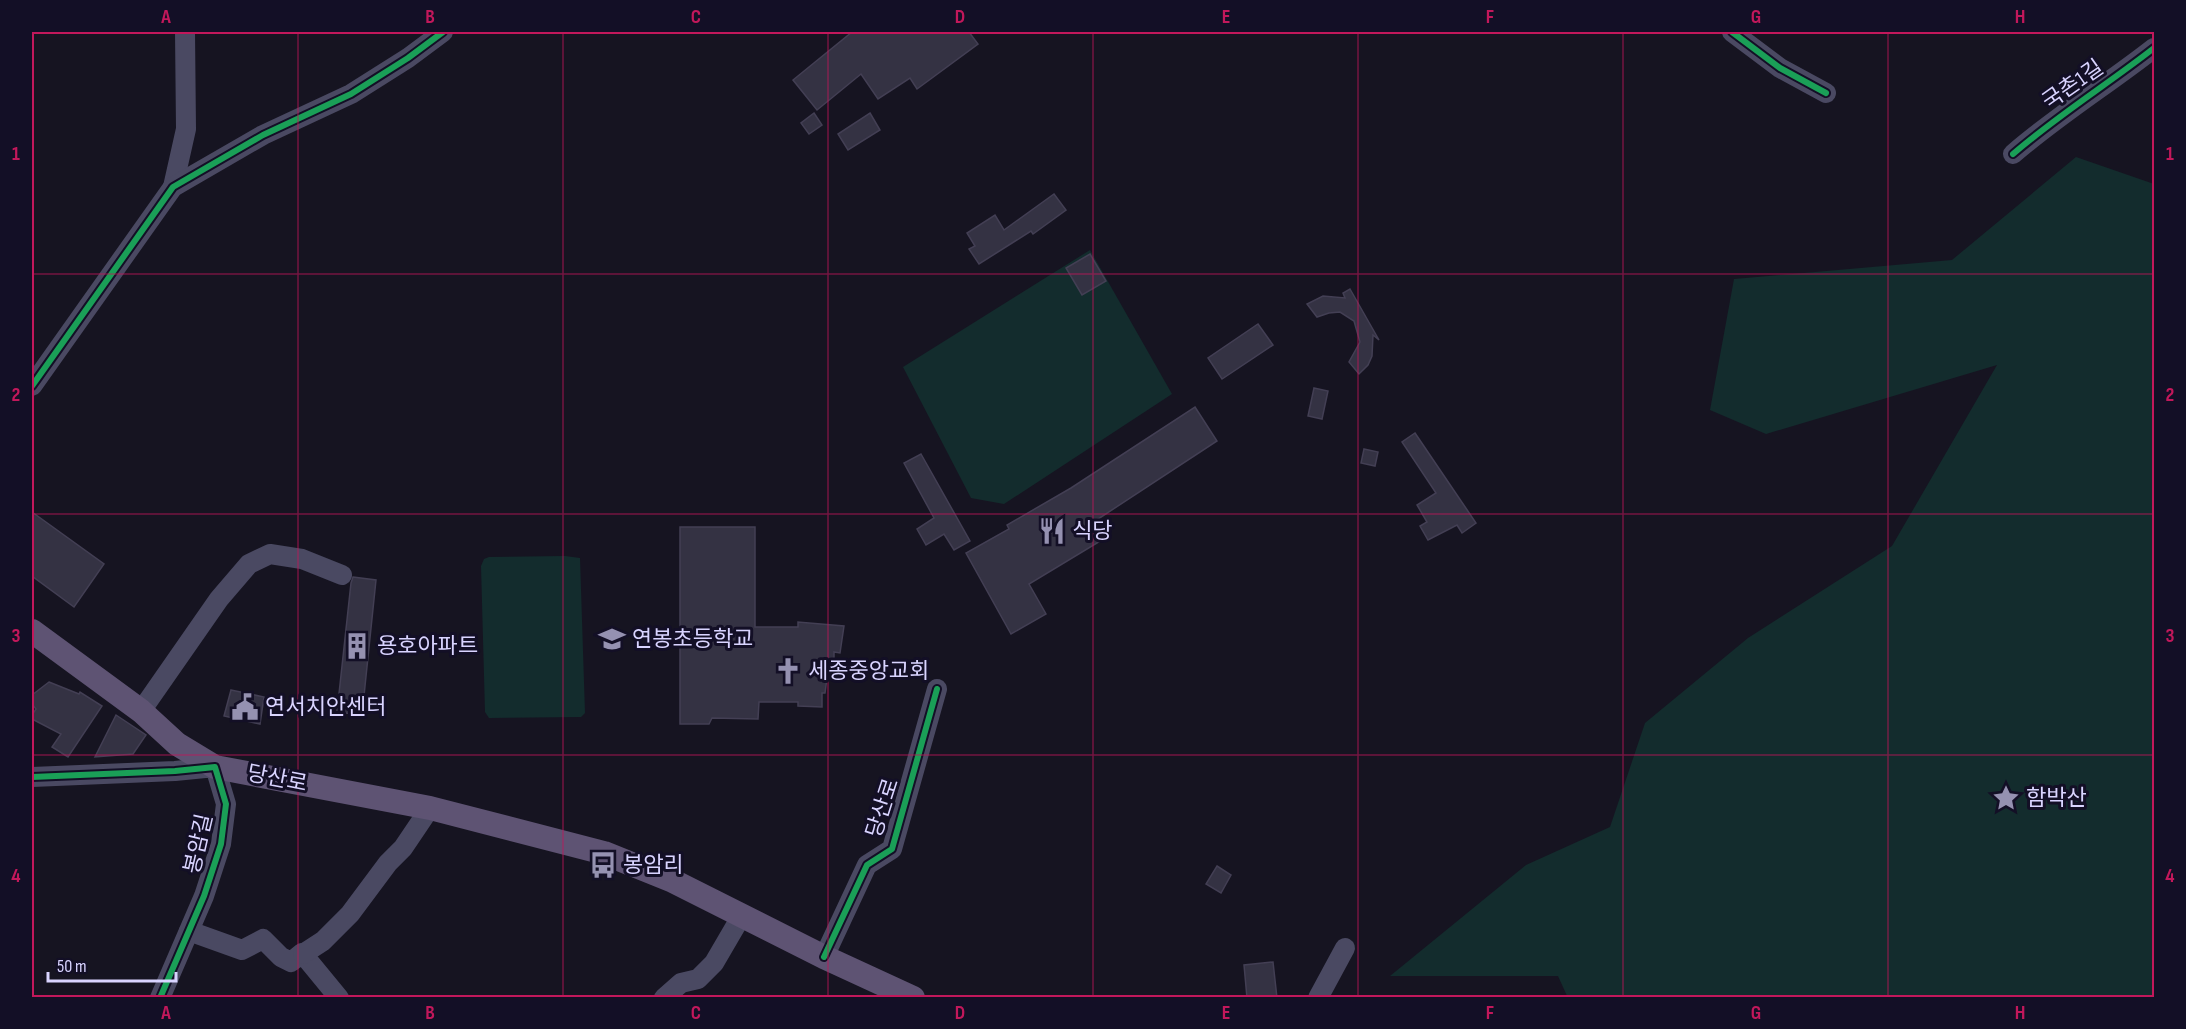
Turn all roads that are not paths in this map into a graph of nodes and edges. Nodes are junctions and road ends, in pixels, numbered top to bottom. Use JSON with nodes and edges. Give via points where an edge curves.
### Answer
{"nodes":[{"id":1,"x":185,"y":32,"type":"edge"},
{"id":2,"x":443,"y":32,"type":"edge"},
{"id":3,"x":1732,"y":32,"type":"edge"},
{"id":4,"x":2154,"y":48,"type":"edge"},
{"id":5,"x":1826,"y":93,"type":"dead end"},
{"id":6,"x":2013,"y":154,"type":"dead end"},
{"id":7,"x":173,"y":187,"type":"junction"},
{"id":8,"x":32,"y":386,"type":"edge"},
{"id":9,"x":342,"y":574,"type":"dead end"},
{"id":10,"x":32,"y":631,"type":"edge"},
{"id":11,"x":937,"y":689,"type":"dead end"},
{"id":12,"x":141,"y":711,"type":"junction"},
{"id":13,"x":215,"y":767,"type":"junction"},
{"id":14,"x":32,"y":777,"type":"edge"},
{"id":15,"x":430,"y":808,"type":"junction"},
{"id":16,"x":742,"y":915,"type":"junction"},
{"id":17,"x":189,"y":931,"type":"junction"},
{"id":18,"x":1345,"y":948,"type":"dead end"},
{"id":19,"x":303,"y":954,"type":"junction"},
{"id":20,"x":824,"y":957,"type":"junction"},
{"id":21,"x":160,"y":998,"type":"edge"},
{"id":22,"x":339,"y":998,"type":"edge"},
{"id":23,"x":664,"y":998,"type":"edge"},
{"id":24,"x":913,"y":998,"type":"edge"},
{"id":25,"x":1318,"y":998,"type":"edge"}],
"edges":[{"from":1,"to":7,"type":"street","via":[[186,129]]},
{"from":2,"to":7,"type":"street","via":[[351,94],[263,135]]},
{"from":3,"to":5,"type":"street","via":[[1780,68]]},
{"from":4,"to":6,"type":"street","name":"국촌1길"},
{"from":7,"to":8,"type":"street"},
{"from":9,"to":12,"type":"street","via":[[302,559],[270,554],[249,564],[219,599]]},
{"from":10,"to":12,"type":"main road","name":"당산로"},
{"from":11,"to":20,"type":"street","name":"당산로","via":[[892,849],[867,865]]},
{"from":12,"to":13,"type":"main road","name":"당산로","via":[[177,744]]},
{"from":13,"to":14,"type":"street"},
{"from":13,"to":15,"type":"main road","name":"당산로"},
{"from":13,"to":17,"type":"street","name":"봉암길","via":[[226,804],[221,844]]},
{"from":15,"to":16,"type":"main road","name":"당산로","via":[[603,853],[671,880]]},
{"from":15,"to":19,"type":"street","via":[[350,914],[323,941]]},
{"from":16,"to":20,"type":"main road","name":"당산로"},
{"from":16,"to":23,"type":"street","via":[[714,963],[698,979],[681,983]]},
{"from":17,"to":19,"type":"street","via":[[242,950],[263,939],[291,962]]},
{"from":17,"to":21,"type":"street","name":"봉암길"},
{"from":18,"to":25,"type":"street"},
{"from":19,"to":22,"type":"street"},
{"from":20,"to":24,"type":"main road","name":"당산로"}]}
